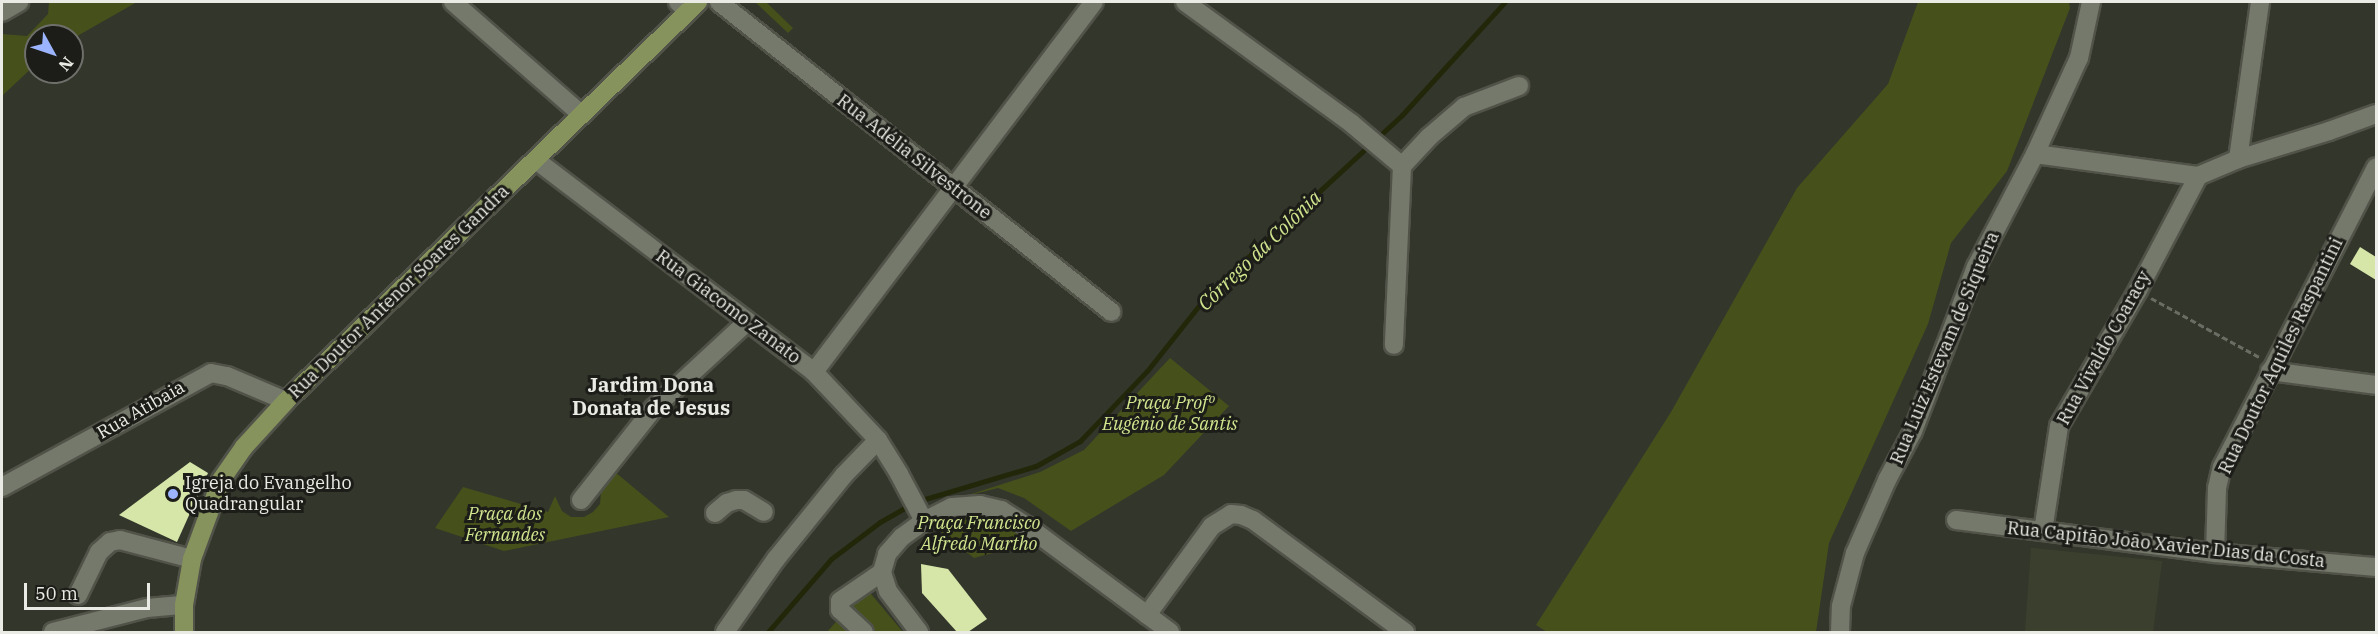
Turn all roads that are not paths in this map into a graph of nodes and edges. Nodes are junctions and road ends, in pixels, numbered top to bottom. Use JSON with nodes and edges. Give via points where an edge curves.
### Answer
{"nodes":[{"id":1,"x":453,"y":2,"type":"edge"},
{"id":2,"x":719,"y":2,"type":"edge"},
{"id":3,"x":1094,"y":2,"type":"edge"},
{"id":4,"x":1185,"y":2,"type":"edge"},
{"id":5,"x":2091,"y":2,"type":"edge"},
{"id":6,"x":2260,"y":2,"type":"edge"},
{"id":7,"x":688,"y":5,"type":"edge"},
{"id":8,"x":1519,"y":86,"type":"dead end"},
{"id":9,"x":581,"y":114,"type":"junction"},
{"id":10,"x":2376,"y":114,"type":"edge"},
{"id":11,"x":2035,"y":154,"type":"junction"},
{"id":12,"x":2238,"y":159,"type":"junction"},
{"id":13,"x":536,"y":160,"type":"junction"},
{"id":14,"x":1397,"y":161,"type":"junction"},
{"id":15,"x":2376,"y":167,"type":"edge"},
{"id":16,"x":2198,"y":176,"type":"junction"},
{"id":17,"x":953,"y":188,"type":"junction"},
{"id":18,"x":1111,"y":312,"type":"dead end"},
{"id":19,"x":747,"y":322,"type":"junction"},
{"id":20,"x":1394,"y":345,"type":"dead end"},
{"id":21,"x":2272,"y":368,"type":"junction"},
{"id":22,"x":814,"y":372,"type":"junction"},
{"id":23,"x":2376,"y":386,"type":"edge"},
{"id":24,"x":286,"y":401,"type":"junction"},
{"id":25,"x":878,"y":440,"type":"junction"},
{"id":26,"x":2,"y":487,"type":"edge"},
{"id":27,"x":581,"y":500,"type":"dead end"},
{"id":28,"x":764,"y":512,"type":"dead end"},
{"id":29,"x":715,"y":513,"type":"dead end"},
{"id":30,"x":921,"y":516,"type":"junction"},
{"id":31,"x":1956,"y":520,"type":"dead end"},
{"id":32,"x":2043,"y":531,"type":"junction"},
{"id":33,"x":2215,"y":553,"type":"junction"},
{"id":34,"x":192,"y":559,"type":"junction"},
{"id":35,"x":2376,"y":567,"type":"edge"},
{"id":36,"x":882,"y":572,"type":"junction"},
{"id":37,"x":78,"y":595,"type":"dead end"},
{"id":38,"x":184,"y":605,"type":"junction"},
{"id":39,"x":1147,"y":615,"type":"junction"},
{"id":40,"x":53,"y":633,"type":"edge"},
{"id":41,"x":184,"y":633,"type":"edge"},
{"id":42,"x":725,"y":633,"type":"edge"},
{"id":43,"x":864,"y":633,"type":"edge"},
{"id":44,"x":919,"y":633,"type":"edge"},
{"id":45,"x":1170,"y":633,"type":"edge"},
{"id":46,"x":1405,"y":633,"type":"edge"},
{"id":47,"x":1840,"y":633,"type":"edge"}],
"edges":[{"from":1,"to":9,"type":"street"},
{"from":2,"to":17,"type":"street","name":"Rua Adélia Silvestrone"},
{"from":3,"to":17,"type":"street"},
{"from":4,"to":14,"type":"street"},
{"from":5,"to":11,"type":"street","name":"Rua Luiz Estevam de Siqueira","via":[[2079,58]]},
{"from":6,"to":12,"type":"street"},
{"from":7,"to":9,"type":"main road","name":"Rua Doutor Antenor Soares Gandra"},
{"from":8,"to":14,"type":"street","via":[[1464,107]]},
{"from":9,"to":13,"type":"main road","name":"Rua Doutor Antenor Soares Gandra"},
{"from":10,"to":12,"type":"street"},
{"from":11,"to":16,"type":"street"},
{"from":11,"to":47,"type":"street","name":"Rua Luiz Estevam de Siqueira","via":[[1976,267],[1912,431],[1855,553],[1841,606]]},
{"from":12,"to":16,"type":"street"},
{"from":13,"to":19,"type":"street","name":"Rua Giacomo Zanato"},
{"from":13,"to":24,"type":"main road","name":"Rua Doutor Antenor Soares Gandra"},
{"from":14,"to":20,"type":"street"},
{"from":15,"to":21,"type":"street","name":"Rua Doutor Aquiles Raspantini"},
{"from":16,"to":32,"type":"street","name":"Rua Vivaldo Coaracy","via":[[2059,426]]},
{"from":17,"to":18,"type":"street","name":"Rua Adélia Silvestrone"},
{"from":17,"to":22,"type":"street"},
{"from":19,"to":22,"type":"street","name":"Rua Giacomo Zanato"},
{"from":19,"to":27,"type":"street","via":[[654,408]]},
{"from":21,"to":23,"type":"street"},
{"from":21,"to":33,"type":"street","name":"Rua Doutor Aquiles Raspantini","via":[[2222,467],[2217,488]]},
{"from":22,"to":25,"type":"street","name":"Rua Giacomo Zanato"},
{"from":24,"to":26,"type":"street","name":"Rua Atibaia","via":[[211,373]]},
{"from":24,"to":34,"type":"main road","name":"Rua Doutor Antenor Soares Gandra","via":[[244,447],[221,480]]},
{"from":25,"to":30,"type":"street","name":"Rua Giacomo Zanato"},
{"from":25,"to":42,"type":"street","via":[[844,475],[776,559]]},
{"from":28,"to":29,"type":"street","via":[[744,500],[736,500]]},
{"from":30,"to":36,"type":"street","via":[[887,554]]},
{"from":30,"to":39,"type":"street","via":[[952,507],[980,505],[1001,510]]},
{"from":31,"to":32,"type":"street","name":"Rua Capitão João Xavier Dias da Costa"},
{"from":32,"to":33,"type":"street","name":"Rua Capitão João Xavier Dias da Costa"},
{"from":33,"to":35,"type":"street","name":"Rua Capitão João Xavier Dias da Costa"},
{"from":34,"to":37,"type":"street","via":[[120,540],[110,542],[99,552]]},
{"from":34,"to":38,"type":"main road","name":"Rua Doutor Antenor Soares Gandra"},
{"from":36,"to":43,"type":"street","via":[[840,601],[840,610]]},
{"from":36,"to":44,"type":"street","via":[[888,591]]},
{"from":38,"to":40,"type":"street","via":[[147,608]]},
{"from":38,"to":41,"type":"main road","name":"Rua Doutor Antenor Soares Gandra"},
{"from":39,"to":45,"type":"street"},
{"from":39,"to":46,"type":"street","via":[[1212,526],[1231,514],[1253,520]]}]}
